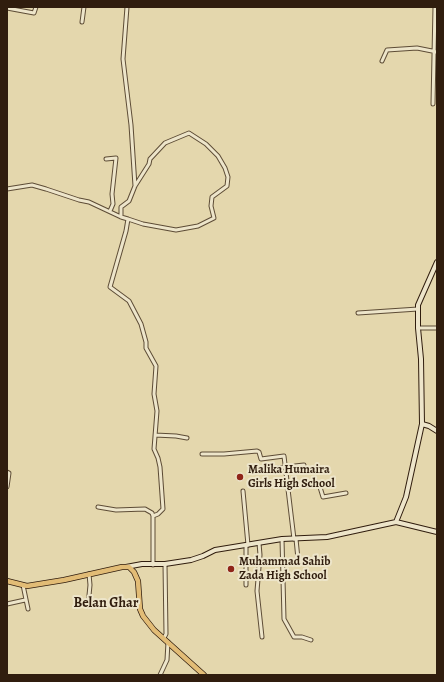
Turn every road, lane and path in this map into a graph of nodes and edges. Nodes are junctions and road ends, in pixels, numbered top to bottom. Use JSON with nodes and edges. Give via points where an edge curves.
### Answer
{"nodes":[{"id":1,"x":36,"y":7,"type":"edge"},
{"id":2,"x":84,"y":7,"type":"edge"},
{"id":3,"x":127,"y":7,"type":"edge"},
{"id":4,"x":435,"y":7,"type":"edge"},
{"id":5,"x":7,"y":8,"type":"edge"},
{"id":6,"x":82,"y":22,"type":"dead end"},
{"id":7,"x":436,"y":51,"type":"edge"},
{"id":8,"x":382,"y":61,"type":"dead end"},
{"id":9,"x":433,"y":104,"type":"dead end"},
{"id":10,"x":106,"y":159,"type":"dead end"},
{"id":11,"x":135,"y":186,"type":"junction"},
{"id":12,"x":7,"y":189,"type":"edge"},
{"id":13,"x":110,"y":211,"type":"junction"},
{"id":14,"x":120,"y":217,"type":"junction"},
{"id":15,"x":128,"y":219,"type":"junction"},
{"id":16,"x":437,"y":262,"type":"edge"},
{"id":17,"x":418,"y":309,"type":"junction"},
{"id":18,"x":358,"y":313,"type":"dead end"},
{"id":19,"x":418,"y":328,"type":"junction"},
{"id":20,"x":437,"y":328,"type":"edge"},
{"id":21,"x":422,"y":424,"type":"junction"},
{"id":22,"x":437,"y":431,"type":"edge"},
{"id":23,"x":155,"y":435,"type":"junction"},
{"id":24,"x":187,"y":438,"type":"dead end"},
{"id":25,"x":202,"y":454,"type":"dead end"},
{"id":26,"x":304,"y":465,"type":"dead end"},
{"id":27,"x":286,"y":466,"type":"junction"},
{"id":28,"x":276,"y":468,"type":"dead end"},
{"id":29,"x":7,"y":472,"type":"edge"},
{"id":30,"x":288,"y":485,"type":"junction"},
{"id":31,"x":7,"y":487,"type":"edge"},
{"id":32,"x":243,"y":491,"type":"dead end"},
{"id":33,"x":346,"y":493,"type":"dead end"},
{"id":34,"x":98,"y":507,"type":"dead end"},
{"id":35,"x":153,"y":516,"type":"junction"},
{"id":36,"x":396,"y":522,"type":"junction"},
{"id":37,"x":437,"y":532,"type":"edge"},
{"id":38,"x":282,"y":539,"type":"junction"},
{"id":39,"x":295,"y":539,"type":"junction"},
{"id":40,"x":259,"y":543,"type":"junction"},
{"id":41,"x":247,"y":545,"type":"junction"},
{"id":42,"x":298,"y":559,"type":"dead end"},
{"id":43,"x":166,"y":564,"type":"junction"},
{"id":44,"x":153,"y":565,"type":"junction"},
{"id":45,"x":126,"y":567,"type":"junction"},
{"id":46,"x":89,"y":574,"type":"junction"},
{"id":47,"x":7,"y":581,"type":"edge"},
{"id":48,"x":23,"y":585,"type":"junction"},
{"id":49,"x":246,"y":585,"type":"dead end"},
{"id":50,"x":25,"y":600,"type":"junction"},
{"id":51,"x":7,"y":604,"type":"edge"},
{"id":52,"x":88,"y":606,"type":"dead end"},
{"id":53,"x":28,"y":609,"type":"dead end"},
{"id":54,"x":262,"y":637,"type":"dead end"},
{"id":55,"x":164,"y":638,"type":"junction"},
{"id":56,"x":311,"y":640,"type":"dead end"},
{"id":57,"x":168,"y":642,"type":"junction"},
{"id":58,"x":160,"y":675,"type":"edge"},
{"id":59,"x":204,"y":675,"type":"edge"}],
"edges":[{"from":1,"to":5,"type":"street","via":[[34,13]]},
{"from":2,"to":6,"type":"street"},
{"from":3,"to":11,"type":"street","via":[[124,59]]},
{"from":4,"to":7,"type":"street"},
{"from":7,"to":8,"type":"street","via":[[417,48],[387,50]]},
{"from":7,"to":9,"type":"street"},
{"from":10,"to":13,"type":"street","via":[[116,158],[113,204]]},
{"from":11,"to":14,"type":"street","via":[[129,201],[121,208]]},
{"from":11,"to":15,"type":"street","via":[[150,159],[165,143],[189,133],[218,156],[226,168],[228,177],[227,186],[212,197],[214,218],[198,226],[176,230]]},
{"from":12,"to":13,"type":"street","via":[[32,185]]},
{"from":13,"to":14,"type":"street"},
{"from":14,"to":15,"type":"street"},
{"from":15,"to":23,"type":"street","via":[[110,288],[129,301],[141,324],[146,348],[156,366]]},
{"from":16,"to":17,"type":"street"},
{"from":17,"to":18,"type":"street"},
{"from":17,"to":19,"type":"street"},
{"from":19,"to":20,"type":"street"},
{"from":19,"to":21,"type":"street"},
{"from":21,"to":22,"type":"street"},
{"from":21,"to":36,"type":"street","via":[[406,497]]},
{"from":23,"to":24,"type":"street"},
{"from":23,"to":35,"type":"street","via":[[154,449],[160,467],[163,509]]},
{"from":25,"to":27,"type":"street","via":[[257,451],[261,458],[284,456]]},
{"from":26,"to":27,"type":"street"},
{"from":27,"to":28,"type":"street"},
{"from":27,"to":30,"type":"street"},
{"from":29,"to":31,"type":"street"},
{"from":30,"to":33,"type":"street","via":[[318,482],[323,497]]},
{"from":30,"to":39,"type":"street"},
{"from":32,"to":41,"type":"street"},
{"from":34,"to":35,"type":"street","via":[[116,510],[145,509],[152,512]]},
{"from":35,"to":44,"type":"street"},
{"from":36,"to":37,"type":"street"},
{"from":36,"to":39,"type":"street","via":[[327,537]]},
{"from":38,"to":39,"type":"street"},
{"from":38,"to":40,"type":"street"},
{"from":38,"to":56,"type":"street","via":[[284,619],[294,638]]},
{"from":39,"to":42,"type":"street"},
{"from":40,"to":41,"type":"street"},
{"from":40,"to":54,"type":"street","via":[[257,591]]},
{"from":41,"to":43,"type":"street","via":[[214,550],[191,560]]},
{"from":41,"to":49,"type":"street"},
{"from":43,"to":44,"type":"street"},
{"from":43,"to":55,"type":"street"},
{"from":44,"to":45,"type":"street"},
{"from":45,"to":46,"type":"main road"},
{"from":45,"to":55,"type":"main road","via":[[134,572],[138,581],[143,616]]},
{"from":46,"to":48,"type":"main road"},
{"from":46,"to":52,"type":"street"},
{"from":47,"to":48,"type":"main road"},
{"from":48,"to":50,"type":"street"},
{"from":50,"to":51,"type":"street"},
{"from":50,"to":53,"type":"street"},
{"from":55,"to":57,"type":"main road"},
{"from":57,"to":58,"type":"street","via":[[167,660]]},
{"from":57,"to":59,"type":"main road"}]}
